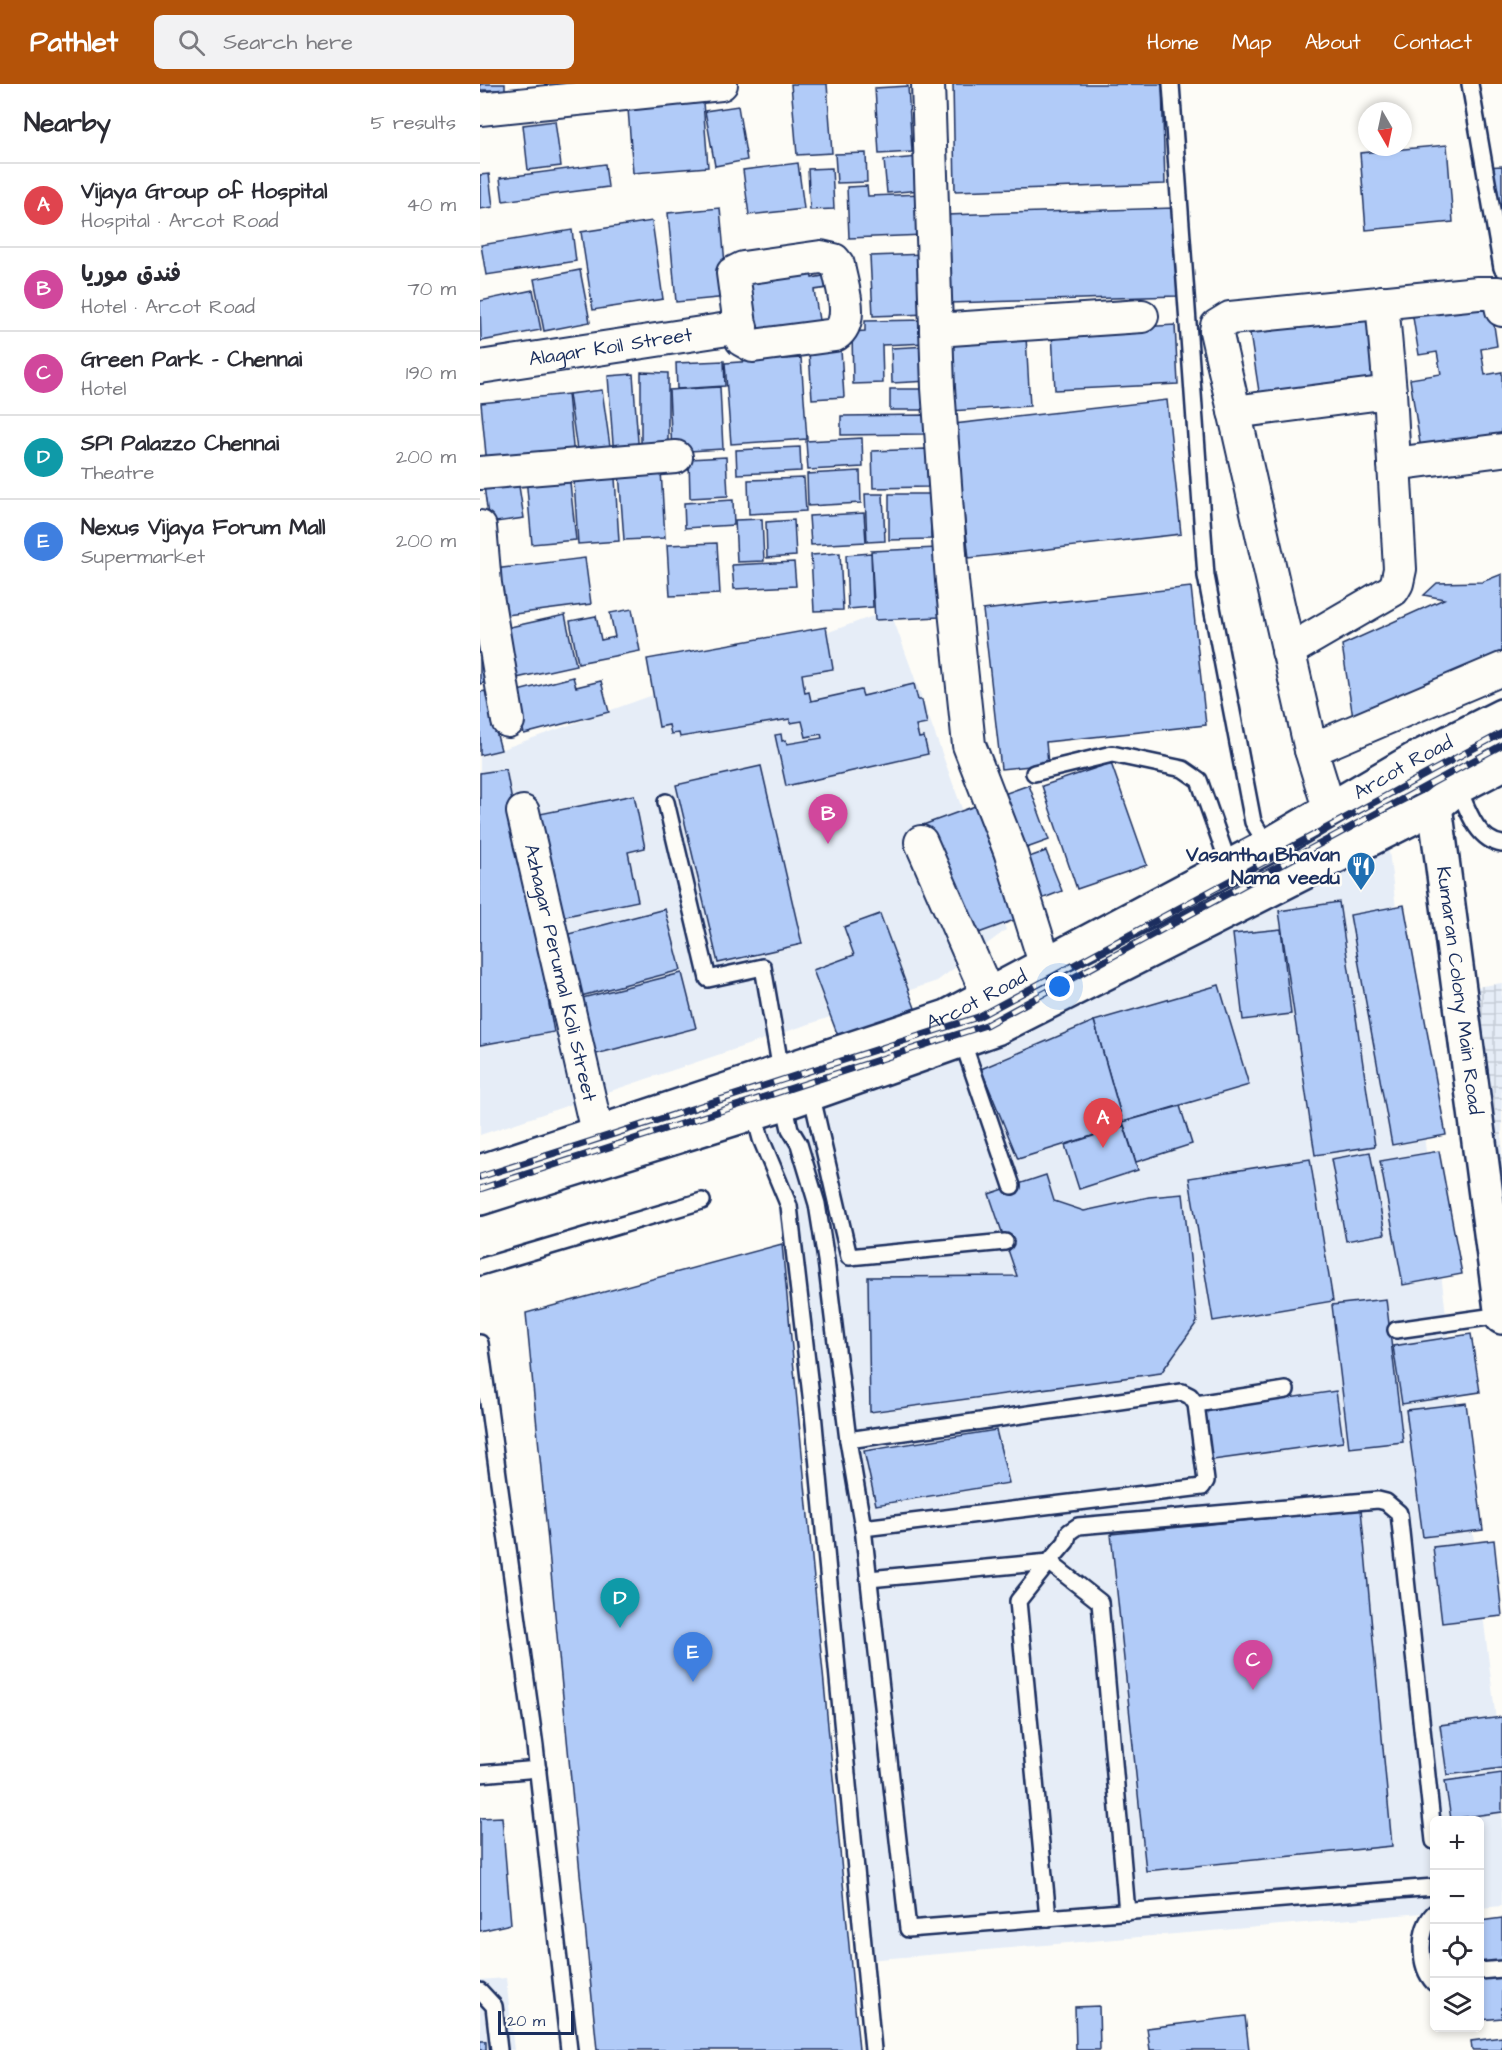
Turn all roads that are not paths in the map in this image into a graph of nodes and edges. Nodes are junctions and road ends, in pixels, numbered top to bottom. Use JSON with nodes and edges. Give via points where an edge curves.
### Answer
{"nodes":[{"id":1,"x":721,"y":84,"type":"edge"},
{"id":2,"x":928,"y":84,"type":"edge"},
{"id":3,"x":1171,"y":84,"type":"edge"},
{"id":4,"x":1470,"y":84,"type":"edge"},
{"id":5,"x":480,"y":109,"type":"edge"},
{"id":6,"x":1502,"y":268,"type":"edge"},
{"id":7,"x":1382,"y":303,"type":"junction"},
{"id":8,"x":1502,"y":310,"type":"edge"},
{"id":9,"x":1142,"y":316,"type":"dead end"},
{"id":10,"x":741,"y":327,"type":"dead end"},
{"id":11,"x":936,"y":330,"type":"junction"},
{"id":12,"x":480,"y":367,"type":"edge"},
{"id":13,"x":1390,"y":392,"type":"junction"},
{"id":14,"x":1234,"y":412,"type":"junction"},
{"id":15,"x":1502,"y":450,"type":"edge"},
{"id":16,"x":676,"y":457,"type":"dead end"},
{"id":17,"x":1394,"y":464,"type":"junction"},
{"id":18,"x":480,"y":473,"type":"edge"},
{"id":19,"x":480,"y":527,"type":"edge"},
{"id":20,"x":1288,"y":651,"type":"junction"},
{"id":21,"x":1502,"y":669,"type":"edge"},
{"id":22,"x":1502,"y":716,"type":"edge"},
{"id":23,"x":508,"y":722,"type":"dead end"},
{"id":24,"x":1311,"y":750,"type":"junction"},
{"id":25,"x":1502,"y":764,"type":"edge"},
{"id":26,"x":1034,"y":773,"type":"dead end"},
{"id":27,"x":1446,"y":797,"type":"junction"},
{"id":28,"x":666,"y":802,"type":"dead end"},
{"id":29,"x":1329,"y":808,"type":"junction"},
{"id":30,"x":523,"y":812,"type":"dead end"},
{"id":31,"x":921,"y":842,"type":"dead end"},
{"id":32,"x":1502,"y":844,"type":"edge"},
{"id":33,"x":1268,"y":846,"type":"junction"},
{"id":34,"x":1229,"y":865,"type":"junction"},
{"id":35,"x":1045,"y":963,"type":"junction"},
{"id":36,"x":988,"y":995,"type":"junction"},
{"id":37,"x":962,"y":1040,"type":"junction"},
{"id":38,"x":783,"y":1095,"type":"junction"},
{"id":39,"x":597,"y":1132,"type":"junction"},
{"id":40,"x":480,"y":1172,"type":"edge"},
{"id":41,"x":1012,"y":1186,"type":"dead end"},
{"id":42,"x":480,"y":1198,"type":"edge"},
{"id":43,"x":702,"y":1201,"type":"dead end"},
{"id":44,"x":1005,"y":1242,"type":"dead end"},
{"id":45,"x":480,"y":1267,"type":"edge"},
{"id":46,"x":1502,"y":1316,"type":"edge"},
{"id":47,"x":1396,"y":1330,"type":"dead end"},
{"id":48,"x":480,"y":1343,"type":"edge"},
{"id":49,"x":1286,"y":1390,"type":"dead end"},
{"id":50,"x":1196,"y":1404,"type":"junction"},
{"id":51,"x":848,"y":1440,"type":"junction"},
{"id":52,"x":863,"y":1528,"type":"junction"},
{"id":53,"x":1049,"y":1562,"type":"junction"},
{"id":54,"x":869,"y":1579,"type":"junction"},
{"id":55,"x":538,"y":1769,"type":"junction"},
{"id":56,"x":480,"y":1774,"type":"edge"},
{"id":57,"x":1431,"y":1816,"type":"edge"},
{"id":58,"x":1430,"y":1887,"type":"edge"},
{"id":59,"x":1127,"y":1912,"type":"junction"},
{"id":60,"x":1048,"y":1918,"type":"junction"},
{"id":61,"x":1430,"y":1918,"type":"edge"},
{"id":62,"x":1502,"y":1969,"type":"edge"},
{"id":63,"x":1484,"y":1971,"type":"edge"},
{"id":64,"x":1432,"y":1978,"type":"edge"},
{"id":65,"x":480,"y":1991,"type":"edge"},
{"id":66,"x":499,"y":2050,"type":"edge"},
{"id":67,"x":569,"y":2050,"type":"edge"},
{"id":68,"x":873,"y":2050,"type":"edge"}],
"edges":[{"from":1,"to":5,"type":"street"},
{"from":2,"to":11,"type":"street"},
{"from":3,"to":33,"type":"lane","via":[[1206,576],[1253,822]]},
{"from":4,"to":6,"type":"lane"},
{"from":7,"to":8,"type":"street","via":[[1495,292],[1500,295]]},
{"from":7,"to":13,"type":"street"},
{"from":7,"to":14,"type":"street","via":[[1230,318],[1218,326]]},
{"from":9,"to":11,"type":"street"},
{"from":10,"to":12,"type":"street","name":"Alagar Koil Street"},
{"from":11,"to":35,"type":"street","via":[[952,581],[969,745],[1010,851]]},
{"from":13,"to":14,"type":"street"},
{"from":13,"to":17,"type":"street"},
{"from":14,"to":20,"type":"street"},
{"from":15,"to":17,"type":"street"},
{"from":16,"to":18,"type":"street"},
{"from":17,"to":20,"type":"street","via":[[1400,560],[1397,583],[1393,590]]},
{"from":19,"to":23,"type":"street","via":[[485,584]]},
{"from":20,"to":24,"type":"street"},
{"from":21,"to":24,"type":"street"},
{"from":22,"to":29,"type":"main road","name":"Arcot Road"},
{"from":24,"to":29,"type":"street"},
{"from":25,"to":27,"type":"main road","name":"Arcot Road"},
{"from":26,"to":34,"type":"lane","via":[[1112,754],[1183,768],[1199,780]]},
{"from":27,"to":32,"type":"lane","via":[[1478,830]]},
{"from":27,"to":37,"type":"main road","name":"Arcot Road","via":[[996,1028]]},
{"from":27,"to":46,"type":"main road","name":"Kumaran Colony Main Road"},
{"from":28,"to":38,"type":"lane","via":[[708,979],[763,967]]},
{"from":29,"to":33,"type":"main road","name":"Arcot Road"},
{"from":30,"to":39,"type":"street","name":"Azhagar Perumal Koli Street"},
{"from":31,"to":36,"type":"street"},
{"from":33,"to":34,"type":"main road","name":"Arcot Road"},
{"from":34,"to":35,"type":"main road","name":"Arcot Road"},
{"from":35,"to":36,"type":"main road","name":"Arcot Road"},
{"from":36,"to":38,"type":"main road","name":"Arcot Road"},
{"from":37,"to":38,"type":"main road","name":"Arcot Road"},
{"from":37,"to":41,"type":"lane"},
{"from":38,"to":39,"type":"main road","name":"Arcot Road"},
{"from":38,"to":42,"type":"main road","name":"Arcot Road"},
{"from":38,"to":44,"type":"lane","via":[[849,1257]]},
{"from":38,"to":51,"type":"lane","via":[[790,1129],[799,1143],[816,1204]]},
{"from":38,"to":68,"type":"lane","via":[[761,1139],[789,1206],[813,1413]]},
{"from":39,"to":40,"type":"main road","name":"Arcot Road"},
{"from":43,"to":45,"type":"lane"},
{"from":46,"to":47,"type":"lane"},
{"from":48,"to":55,"type":"lane"},
{"from":49,"to":50,"type":"lane"},
{"from":50,"to":51,"type":"lane","via":[[1182,1392]]},
{"from":50,"to":52,"type":"lane","via":[[1206,1481],[1202,1486]]},
{"from":51,"to":52,"type":"lane"},
{"from":52,"to":54,"type":"lane"},
{"from":53,"to":54,"type":"lane"},
{"from":53,"to":57,"type":"lane","via":[[1066,1542],[1069,1532],[1078,1526],[1378,1500],[1393,1506],[1399,1513]]},
{"from":53,"to":59,"type":"lane","via":[[1100,1602]]},
{"from":53,"to":60,"type":"lane","via":[[1018,1601]]},
{"from":54,"to":60,"type":"lane","via":[[908,1929]]},
{"from":55,"to":56,"type":"lane"},
{"from":55,"to":67,"type":"lane"},
{"from":58,"to":59,"type":"lane"},
{"from":59,"to":60,"type":"lane"},
{"from":61,"to":64,"type":"lane","via":[[1421,1938]]},
{"from":62,"to":63,"type":"lane"},
{"from":65,"to":66,"type":"lane","via":[[494,2006]]}]}
